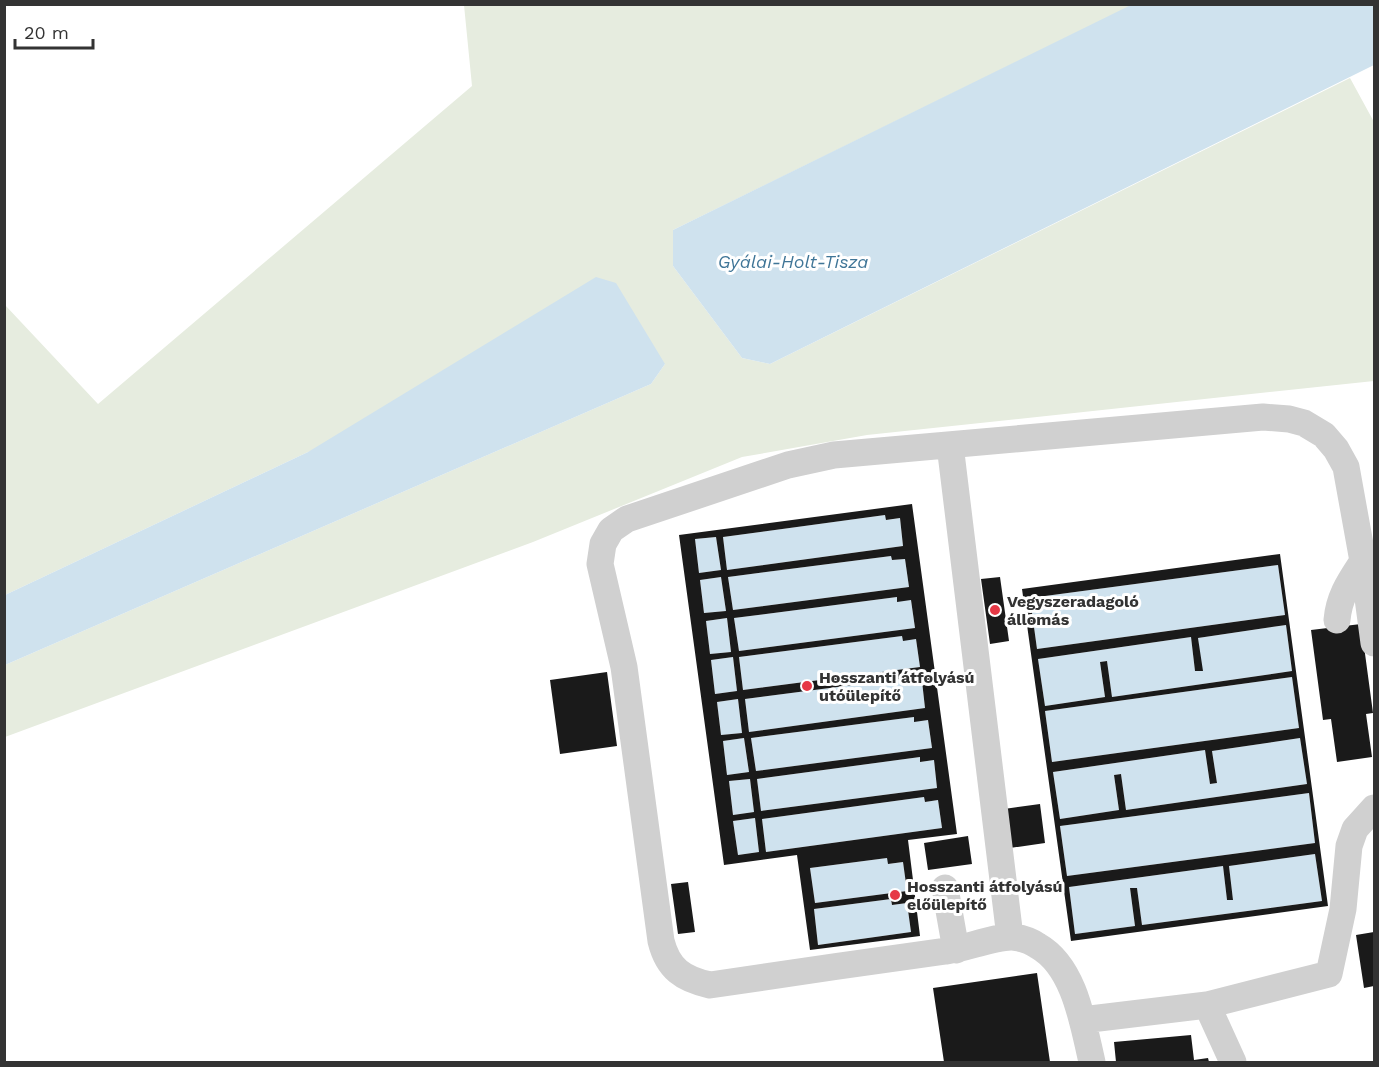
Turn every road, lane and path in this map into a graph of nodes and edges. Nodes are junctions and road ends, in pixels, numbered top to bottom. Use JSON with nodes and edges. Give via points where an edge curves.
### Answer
{"nodes":[{"id":1,"x":950,"y":445,"type":"junction"},
{"id":2,"x":1363,"y":561,"type":"junction"},
{"id":3,"x":1337,"y":620,"type":"dead end"},
{"id":4,"x":1374,"y":643,"type":"edge"},
{"id":5,"x":1374,"y":808,"type":"edge"},
{"id":6,"x":945,"y":888,"type":"dead end"},
{"id":7,"x":1010,"y":937,"type":"junction"},
{"id":8,"x":956,"y":950,"type":"junction"},
{"id":9,"x":1207,"y":1005,"type":"junction"},
{"id":10,"x":1082,"y":1020,"type":"junction"},
{"id":11,"x":1092,"y":1062,"type":"edge"},
{"id":12,"x":1233,"y":1062,"type":"edge"}],
"edges":[{"from":1,"to":2,"type":"lane","via":[[1251,418],[1289,418],[1324,435],[1346,467]]},
{"from":1,"to":7,"type":"lane"},
{"from":1,"to":8,"type":"lane","via":[[788,465],[627,519],[611,530],[603,544],[600,564],[624,667],[661,941],[674,969],[692,981],[710,984]]},
{"from":2,"to":3,"type":"lane","via":[[1342,593]]},
{"from":2,"to":4,"type":"lane"},
{"from":5,"to":9,"type":"lane","via":[[1355,829],[1348,846],[1343,909],[1329,974]]},
{"from":6,"to":8,"type":"lane"},
{"from":7,"to":8,"type":"lane"},
{"from":7,"to":10,"type":"lane","via":[[1038,945],[1063,967]]},
{"from":9,"to":10,"type":"lane"},
{"from":9,"to":12,"type":"lane"},
{"from":10,"to":11,"type":"lane"}]}
